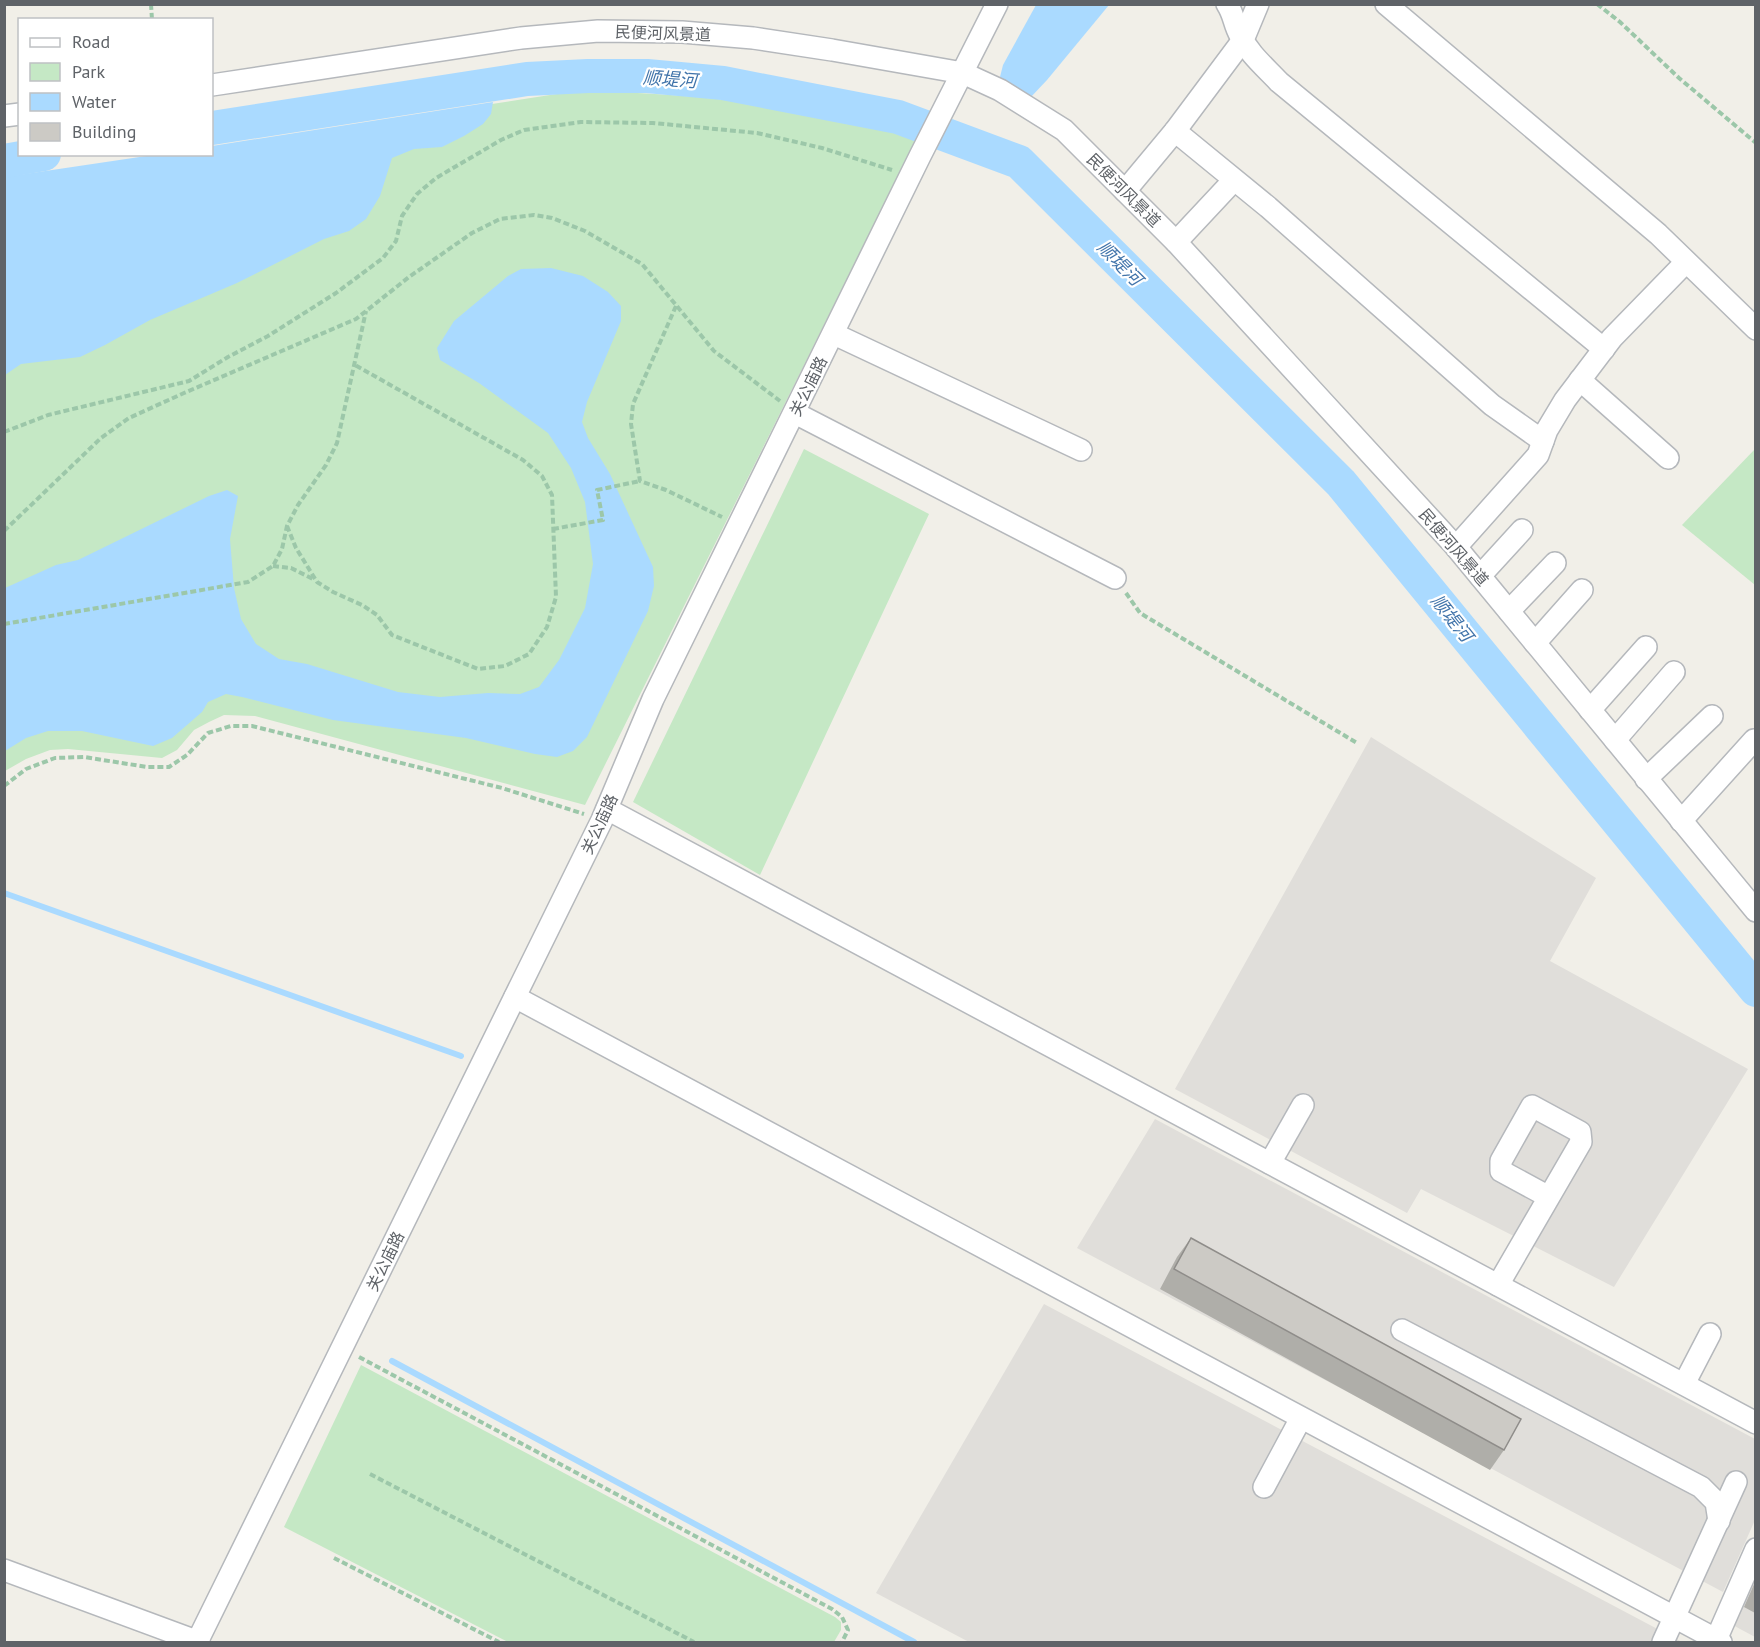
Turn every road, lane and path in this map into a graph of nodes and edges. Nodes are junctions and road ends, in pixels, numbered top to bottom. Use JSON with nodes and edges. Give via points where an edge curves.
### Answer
{"nodes":[{"id":1,"x":997,"y":4,"type":"edge"},
{"id":2,"x":1227,"y":4,"type":"edge"},
{"id":3,"x":1258,"y":4,"type":"edge"},
{"id":4,"x":1386,"y":4,"type":"edge"},
{"id":5,"x":1597,"y":4,"type":"edge"},
{"id":6,"x":1243,"y":40,"type":"junction"},
{"id":7,"x":959,"y":81,"type":"junction"},
{"id":8,"x":213,"y":85,"type":"edge"},
{"id":9,"x":1175,"y":132,"type":"junction"},
{"id":10,"x":1755,"y":143,"type":"edge"},
{"id":11,"x":911,"y":176,"type":"junction"},
{"id":12,"x":1234,"y":180,"type":"junction"},
{"id":13,"x":1125,"y":191,"type":"junction"},
{"id":14,"x":1176,"y":242,"type":"junction"},
{"id":15,"x":1686,"y":262,"type":"junction"},
{"id":16,"x":676,"y":306,"type":"junction"},
{"id":17,"x":367,"y":310,"type":"junction"},
{"id":18,"x":1755,"y":329,"type":"edge"},
{"id":19,"x":834,"y":334,"type":"junction"},
{"id":20,"x":1604,"y":349,"type":"junction"},
{"id":21,"x":355,"y":365,"type":"junction"},
{"id":22,"x":1580,"y":380,"type":"junction"},
{"id":23,"x":795,"y":413,"type":"junction"},
{"id":24,"x":4,"y":432,"type":"edge"},
{"id":25,"x":1543,"y":441,"type":"junction"},
{"id":26,"x":1081,"y":450,"type":"dead end"},
{"id":27,"x":1668,"y":458,"type":"dead end"},
{"id":28,"x":640,"y":482,"type":"junction"},
{"id":29,"x":739,"y":525,"type":"junction"},
{"id":30,"x":287,"y":526,"type":"junction"},
{"id":31,"x":553,"y":529,"type":"junction"},
{"id":32,"x":1522,"y":530,"type":"dead end"},
{"id":33,"x":4,"y":531,"type":"edge"},
{"id":34,"x":1456,"y":547,"type":"junction"},
{"id":35,"x":1555,"y":563,"type":"dead end"},
{"id":36,"x":273,"y":566,"type":"junction"},
{"id":37,"x":1480,"y":576,"type":"junction"},
{"id":38,"x":1115,"y":578,"type":"joint"},
{"id":39,"x":317,"y":582,"type":"junction"},
{"id":40,"x":1582,"y":591,"type":"dead end"},
{"id":41,"x":1509,"y":611,"type":"junction"},
{"id":42,"x":4,"y":624,"type":"edge"},
{"id":43,"x":1535,"y":643,"type":"junction"},
{"id":44,"x":1646,"y":647,"type":"dead end"},
{"id":45,"x":1674,"y":672,"type":"dead end"},
{"id":46,"x":1590,"y":710,"type":"junction"},
{"id":47,"x":1712,"y":716,"type":"dead end"},
{"id":48,"x":1615,"y":740,"type":"junction"},
{"id":49,"x":1754,"y":740,"type":"dead end"},
{"id":50,"x":1357,"y":742,"type":"dead end"},
{"id":51,"x":1646,"y":779,"type":"junction"},
{"id":52,"x":4,"y":786,"type":"edge"},
{"id":53,"x":604,"y":814,"type":"junction"},
{"id":54,"x":1681,"y":821,"type":"junction"},
{"id":55,"x":1751,"y":896,"type":"edge"},
{"id":56,"x":515,"y":997,"type":"junction"},
{"id":57,"x":1303,"y":1105,"type":"dead end"},
{"id":58,"x":1270,"y":1163,"type":"junction"},
{"id":59,"x":1549,"y":1197,"type":"dead end"},
{"id":60,"x":1498,"y":1285,"type":"junction"},
{"id":61,"x":1402,"y":1330,"type":"dead end"},
{"id":62,"x":1710,"y":1334,"type":"dead end"},
{"id":63,"x":342,"y":1348,"type":"junction"},
{"id":64,"x":1684,"y":1384,"type":"junction"},
{"id":65,"x":1301,"y":1418,"type":"junction"},
{"id":66,"x":1755,"y":1423,"type":"edge"},
{"id":67,"x":370,"y":1474,"type":"dead end"},
{"id":68,"x":1736,"y":1482,"type":"dead end"},
{"id":69,"x":1264,"y":1487,"type":"dead end"},
{"id":70,"x":1719,"y":1521,"type":"junction"},
{"id":71,"x":1755,"y":1549,"type":"edge"},
{"id":72,"x":334,"y":1558,"type":"dead end"},
{"id":73,"x":4,"y":1570,"type":"edge"},
{"id":74,"x":1674,"y":1617,"type":"junction"},
{"id":75,"x":198,"y":1642,"type":"edge"},
{"id":76,"x":498,"y":1642,"type":"edge"},
{"id":77,"x":694,"y":1642,"type":"edge"},
{"id":78,"x":842,"y":1642,"type":"edge"},
{"id":79,"x":1663,"y":1642,"type":"edge"},
{"id":80,"x":1717,"y":1642,"type":"edge"}],
"edges":[{"from":1,"to":7,"type":"street","name":"关公庙路"},
{"from":2,"to":6,"type":"street"},
{"from":3,"to":6,"type":"street"},
{"from":4,"to":15,"type":"street"},
{"from":5,"to":10,"type":"path"},
{"from":6,"to":9,"type":"street"},
{"from":6,"to":20,"type":"street","via":[[1280,82]]},
{"from":7,"to":8,"type":"street","name":"民便河风景道","via":[[753,38],[598,31],[521,38]]},
{"from":7,"to":11,"type":"street","name":"关公庙路"},
{"from":7,"to":13,"type":"street","name":"民便河风景道","via":[[1000,90],[1064,130]]},
{"from":9,"to":12,"type":"street"},
{"from":9,"to":13,"type":"street"},
{"from":11,"to":19,"type":"street","name":"关公庙路"},
{"from":11,"to":24,"type":"path","via":[[822,148],[757,133],[653,123],[581,122],[524,130],[436,178],[417,194],[402,216],[396,241],[383,258],[267,336],[189,381],[48,415]]},
{"from":12,"to":14,"type":"street"},
{"from":12,"to":25,"type":"street","via":[[1492,405]]},
{"from":13,"to":14,"type":"street","name":"民便河风景道"},
{"from":14,"to":34,"type":"street","name":"民便河风景道"},
{"from":15,"to":18,"type":"street"},
{"from":15,"to":20,"type":"street"},
{"from":16,"to":17,"type":"path","via":[[642,264],[585,231],[534,215],[500,219],[472,234]]},
{"from":16,"to":23,"type":"path","via":[[714,351]]},
{"from":16,"to":28,"type":"path","via":[[633,404],[630,424]]},
{"from":17,"to":21,"type":"path"},
{"from":17,"to":33,"type":"path","via":[[356,319],[129,418],[101,438]]},
{"from":19,"to":23,"type":"street","name":"关公庙路"},
{"from":19,"to":26,"type":"street"},
{"from":20,"to":22,"type":"street"},
{"from":21,"to":30,"type":"path","via":[[337,443]]},
{"from":21,"to":31,"type":"path","via":[[523,460],[542,476],[552,495]]},
{"from":22,"to":25,"type":"street"},
{"from":22,"to":27,"type":"street"},
{"from":23,"to":29,"type":"street","name":"关公庙路"},
{"from":23,"to":38,"type":"street"},
{"from":25,"to":34,"type":"street","via":[[1538,455]]},
{"from":28,"to":29,"type":"path","via":[[666,490]]},
{"from":28,"to":31,"type":"path","via":[[597,490],[603,520]]},
{"from":29,"to":53,"type":"street","name":"关公庙路","via":[[653,699]]},
{"from":30,"to":36,"type":"path"},
{"from":30,"to":39,"type":"path"},
{"from":31,"to":39,"type":"path","via":[[556,597],[547,627],[529,654],[506,666],[478,669],[392,635],[377,615]]},
{"from":32,"to":37,"type":"street"},
{"from":34,"to":37,"type":"street","name":"民便河风景道"},
{"from":35,"to":41,"type":"street"},
{"from":36,"to":39,"type":"path","via":[[291,568]]},
{"from":36,"to":42,"type":"path","via":[[248,582]]},
{"from":37,"to":41,"type":"street","name":"民便河风景道"},
{"from":38,"to":50,"type":"path","via":[[1140,614]]},
{"from":40,"to":43,"type":"street"},
{"from":41,"to":43,"type":"street","name":"民便河风景道"},
{"from":43,"to":46,"type":"street","name":"民便河风景道"},
{"from":44,"to":46,"type":"street"},
{"from":45,"to":48,"type":"street"},
{"from":46,"to":48,"type":"street","name":"民便河风景道"},
{"from":47,"to":51,"type":"street"},
{"from":48,"to":51,"type":"street","name":"民便河风景道"},
{"from":49,"to":54,"type":"street"},
{"from":51,"to":54,"type":"street","name":"民便河风景道"},
{"from":52,"to":53,"type":"path","via":[[26,769],[55,758],[84,757],[169,767],[208,733],[231,726],[252,726]]},
{"from":53,"to":56,"type":"street","name":"关公庙路"},
{"from":53,"to":58,"type":"street"},
{"from":54,"to":55,"type":"street","name":"民便河风景道"},
{"from":56,"to":63,"type":"street","name":"关公庙路"},
{"from":56,"to":65,"type":"street"},
{"from":57,"to":58,"type":"street"},
{"from":58,"to":60,"type":"street"},
{"from":59,"to":60,"type":"street"},
{"from":60,"to":64,"type":"street"},
{"from":61,"to":70,"type":"street","via":[[1701,1487],[1716,1502]]},
{"from":62,"to":64,"type":"street"},
{"from":63,"to":75,"type":"street","name":"关公庙路"},
{"from":63,"to":78,"type":"path","via":[[832,1609],[842,1617],[848,1630]]},
{"from":64,"to":66,"type":"street"},
{"from":65,"to":69,"type":"street"},
{"from":65,"to":74,"type":"street"},
{"from":67,"to":77,"type":"path"},
{"from":68,"to":70,"type":"street"},
{"from":70,"to":74,"type":"street"},
{"from":71,"to":80,"type":"street"},
{"from":72,"to":76,"type":"path"},
{"from":73,"to":75,"type":"street"},
{"from":74,"to":79,"type":"street"},
{"from":74,"to":80,"type":"street"}]}
